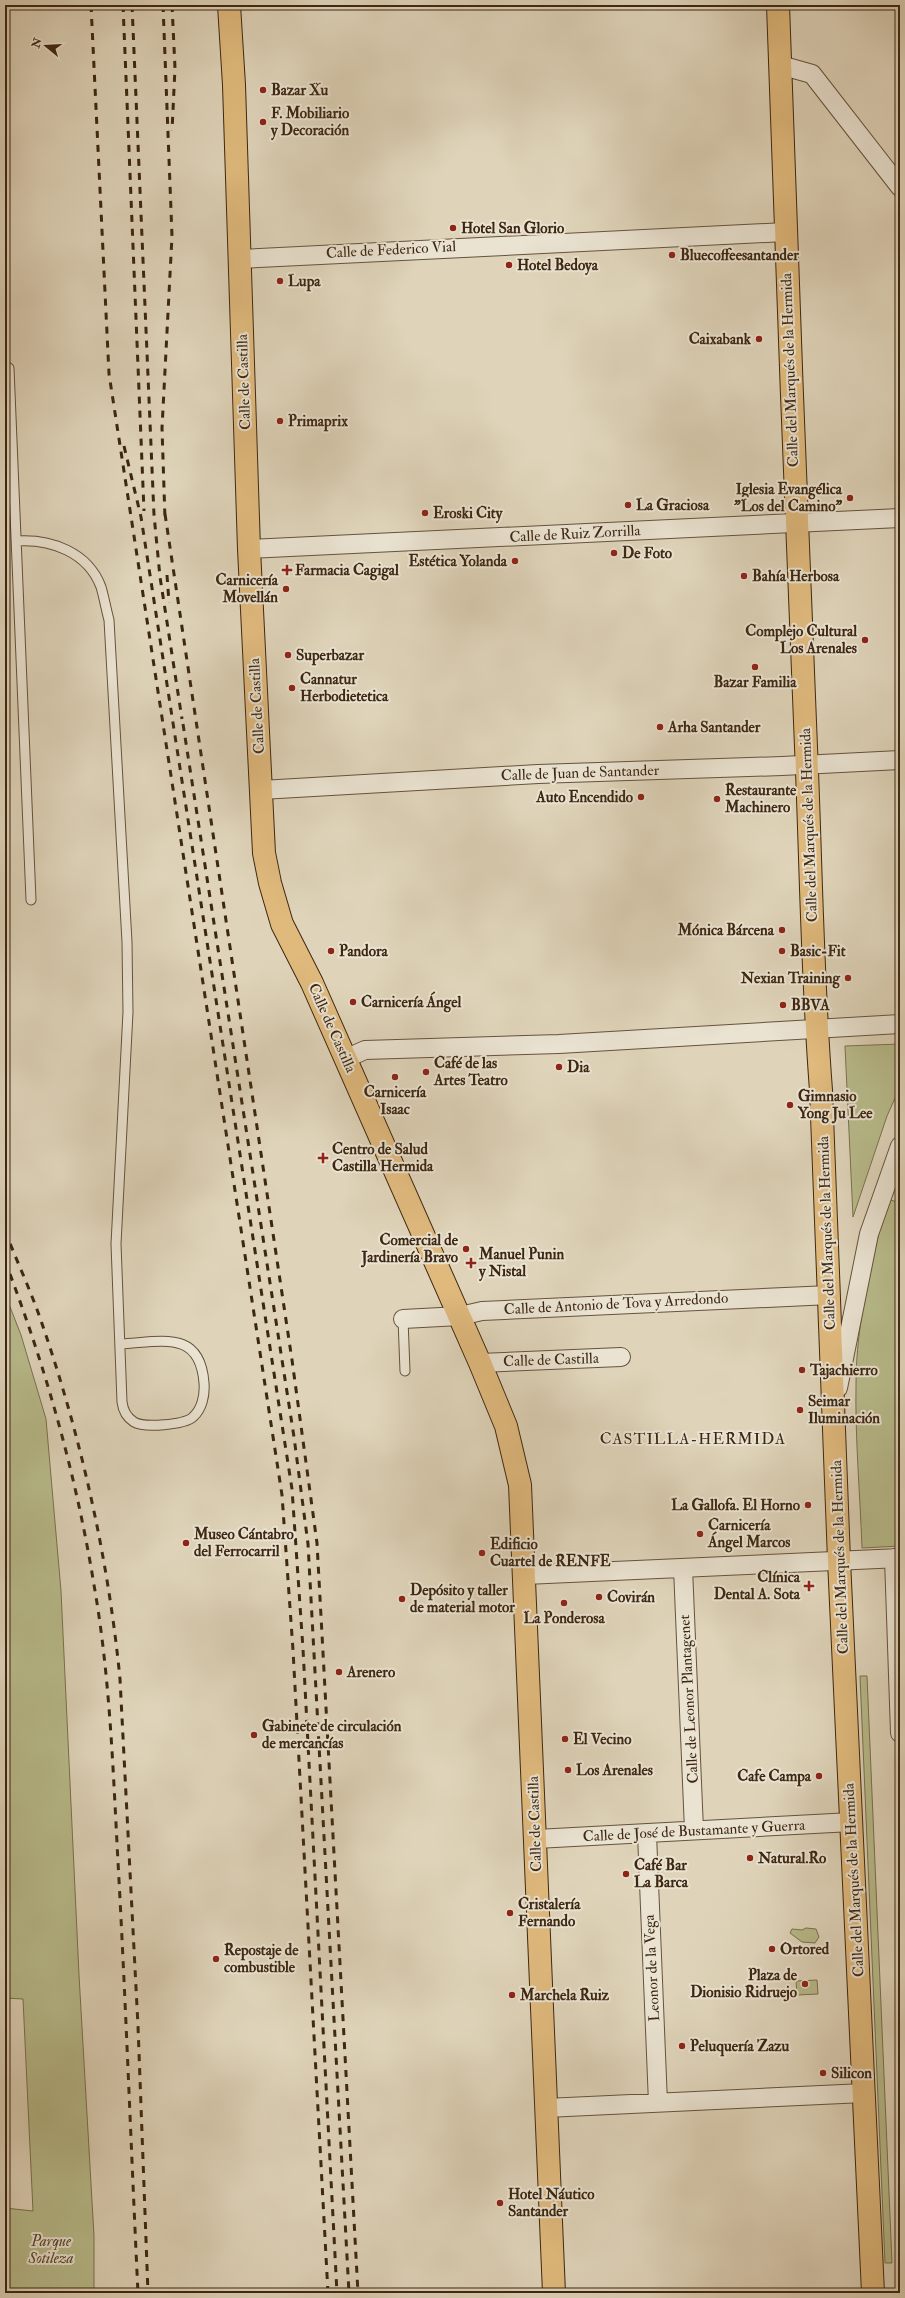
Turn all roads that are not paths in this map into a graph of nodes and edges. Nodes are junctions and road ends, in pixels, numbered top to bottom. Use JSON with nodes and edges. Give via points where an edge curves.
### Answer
{"nodes":[{"id":1,"x":229,"y":5,"type":"edge"},
{"id":2,"x":778,"y":5,"type":"edge"},
{"id":3,"x":780,"y":65,"type":"junction"},
{"id":4,"x":900,"y":187,"type":"edge"},
{"id":5,"x":785,"y":232,"type":"junction"},
{"id":6,"x":240,"y":259,"type":"junction"},
{"id":7,"x":9,"y":368,"type":"dead end"},
{"id":8,"x":900,"y":518,"type":"edge"},
{"id":9,"x":796,"y":523,"type":"junction"},
{"id":10,"x":17,"y":541,"type":"junction"},
{"id":11,"x":249,"y":549,"type":"junction"},
{"id":12,"x":900,"y":760,"type":"edge"},
{"id":13,"x":807,"y":765,"type":"junction"},
{"id":14,"x":261,"y":790,"type":"junction"},
{"id":15,"x":31,"y":900,"type":"dead end"},
{"id":16,"x":900,"y":1024,"type":"edge"},
{"id":17,"x":816,"y":1028,"type":"junction"},
{"id":18,"x":345,"y":1059,"type":"junction"},
{"id":19,"x":900,"y":1146,"type":"edge"},
{"id":20,"x":830,"y":1295,"type":"junction"},
{"id":21,"x":460,"y":1316,"type":"junction"},
{"id":22,"x":403,"y":1319,"type":"joint"},
{"id":23,"x":120,"y":1344,"type":"junction"},
{"id":24,"x":621,"y":1357,"type":"dead end"},
{"id":25,"x":480,"y":1362,"type":"junction"},
{"id":26,"x":404,"y":1371,"type":"dead end"},
{"id":27,"x":834,"y":1410,"type":"junction"},
{"id":28,"x":897,"y":1558,"type":"edge"},
{"id":29,"x":839,"y":1560,"type":"junction"},
{"id":30,"x":683,"y":1568,"type":"junction"},
{"id":31,"x":524,"y":1575,"type":"junction"},
{"id":32,"x":900,"y":1733,"type":"edge"},
{"id":33,"x":852,"y":1822,"type":"junction"},
{"id":34,"x":694,"y":1830,"type":"junction"},
{"id":35,"x":647,"y":1834,"type":"junction"},
{"id":36,"x":536,"y":1839,"type":"junction"},
{"id":37,"x":864,"y":2094,"type":"junction"},
{"id":38,"x":658,"y":2103,"type":"junction"},
{"id":39,"x":546,"y":2108,"type":"junction"},
{"id":40,"x":554,"y":2293,"type":"edge"},
{"id":41,"x":873,"y":2293,"type":"edge"}],
"edges":[{"from":1,"to":6,"type":"main road","name":"Calle de Castilla"},
{"from":2,"to":3,"type":"main road","name":"Calle del Marqués de la Hermida"},
{"from":3,"to":4,"type":"street","via":[[812,74]]},
{"from":3,"to":5,"type":"main road","name":"Calle del Marqués de la Hermida"},
{"from":5,"to":6,"type":"street","name":"Calle de Federico Vial"},
{"from":5,"to":9,"type":"main road","name":"Calle del Marqués de la Hermida"},
{"from":6,"to":11,"type":"main road","name":"Calle de Castilla"},
{"from":7,"to":10,"type":"lane"},
{"from":8,"to":9,"type":"street","name":"Calle de Ruiz Zorrilla"},
{"from":9,"to":11,"type":"street","name":"Calle de Ruiz Zorrilla"},
{"from":9,"to":13,"type":"main road","name":"Calle del Marqués de la Hermida"},
{"from":10,"to":15,"type":"lane"},
{"from":10,"to":23,"type":"lane","via":[[54,544],[84,561],[101,587],[109,620],[127,942],[128,1012],[116,1244]]},
{"from":11,"to":14,"type":"main road","name":"Calle de Castilla"},
{"from":12,"to":13,"type":"street","name":"Calle de Juan de Santander"},
{"from":13,"to":14,"type":"street","name":"Calle de Juan de Santander","via":[[538,774]]},
{"from":13,"to":17,"type":"main road","name":"Calle del Marqués de la Hermida"},
{"from":14,"to":18,"type":"main road","name":"Calle de Castilla","via":[[264,853],[282,924],[312,983]]},
{"from":16,"to":17,"type":"street"},
{"from":17,"to":18,"type":"street","via":[[559,1044],[365,1050]]},
{"from":17,"to":20,"type":"main road","name":"Calle del Marqués de la Hermida"},
{"from":18,"to":21,"type":"main road","name":"Calle de Castilla"},
{"from":19,"to":27,"type":"street","via":[[869,1234]]},
{"from":20,"to":21,"type":"street","name":"Calle de Antonio de Tova y Arredondo","via":[[482,1311]]},
{"from":20,"to":27,"type":"main road","name":"Calle del Marqués de la Hermida"},
{"from":21,"to":22,"type":"street","name":"Calle de Antonio de Tova y Arredondo"},
{"from":21,"to":25,"type":"main road","name":"Calle de Castilla"},
{"from":22,"to":26,"type":"lane"},
{"from":23,"to":23,"type":"lane","via":[[122,1402],[129,1418],[146,1425],[181,1423],[193,1418],[205,1391],[202,1365],[194,1352],[187,1346],[171,1342]]},
{"from":24,"to":25,"type":"street","name":"Calle de Castilla"},
{"from":25,"to":31,"type":"main road","name":"Calle de Castilla","via":[[506,1426],[520,1485]]},
{"from":27,"to":29,"type":"main road","name":"Calle del Marqués de la Hermida"},
{"from":28,"to":29,"type":"street"},
{"from":28,"to":32,"type":"street"},
{"from":29,"to":30,"type":"street"},
{"from":29,"to":33,"type":"main road","name":"Calle del Marqués de la Hermida"},
{"from":30,"to":31,"type":"street"},
{"from":30,"to":34,"type":"street","name":"Calle de Leonor Plantagenet"},
{"from":31,"to":36,"type":"main road","name":"Calle de Castilla"},
{"from":33,"to":34,"type":"street","name":"Calle de José de Bustamante y Guerra"},
{"from":33,"to":37,"type":"main road","name":"Calle del Marqués de la Hermida"},
{"from":34,"to":35,"type":"street","name":"Calle de José de Bustamante y Guerra"},
{"from":35,"to":36,"type":"street","name":"Calle de José de Bustamante y Guerra"},
{"from":35,"to":38,"type":"street","name":"Leonor de la Vega"},
{"from":36,"to":39,"type":"main road","name":"Calle de Castilla"},
{"from":37,"to":38,"type":"street"},
{"from":37,"to":41,"type":"main road","name":"Calle del Marqués de la Hermida"},
{"from":38,"to":39,"type":"street"},
{"from":39,"to":40,"type":"main road","name":"Calle de Castilla"}]}
